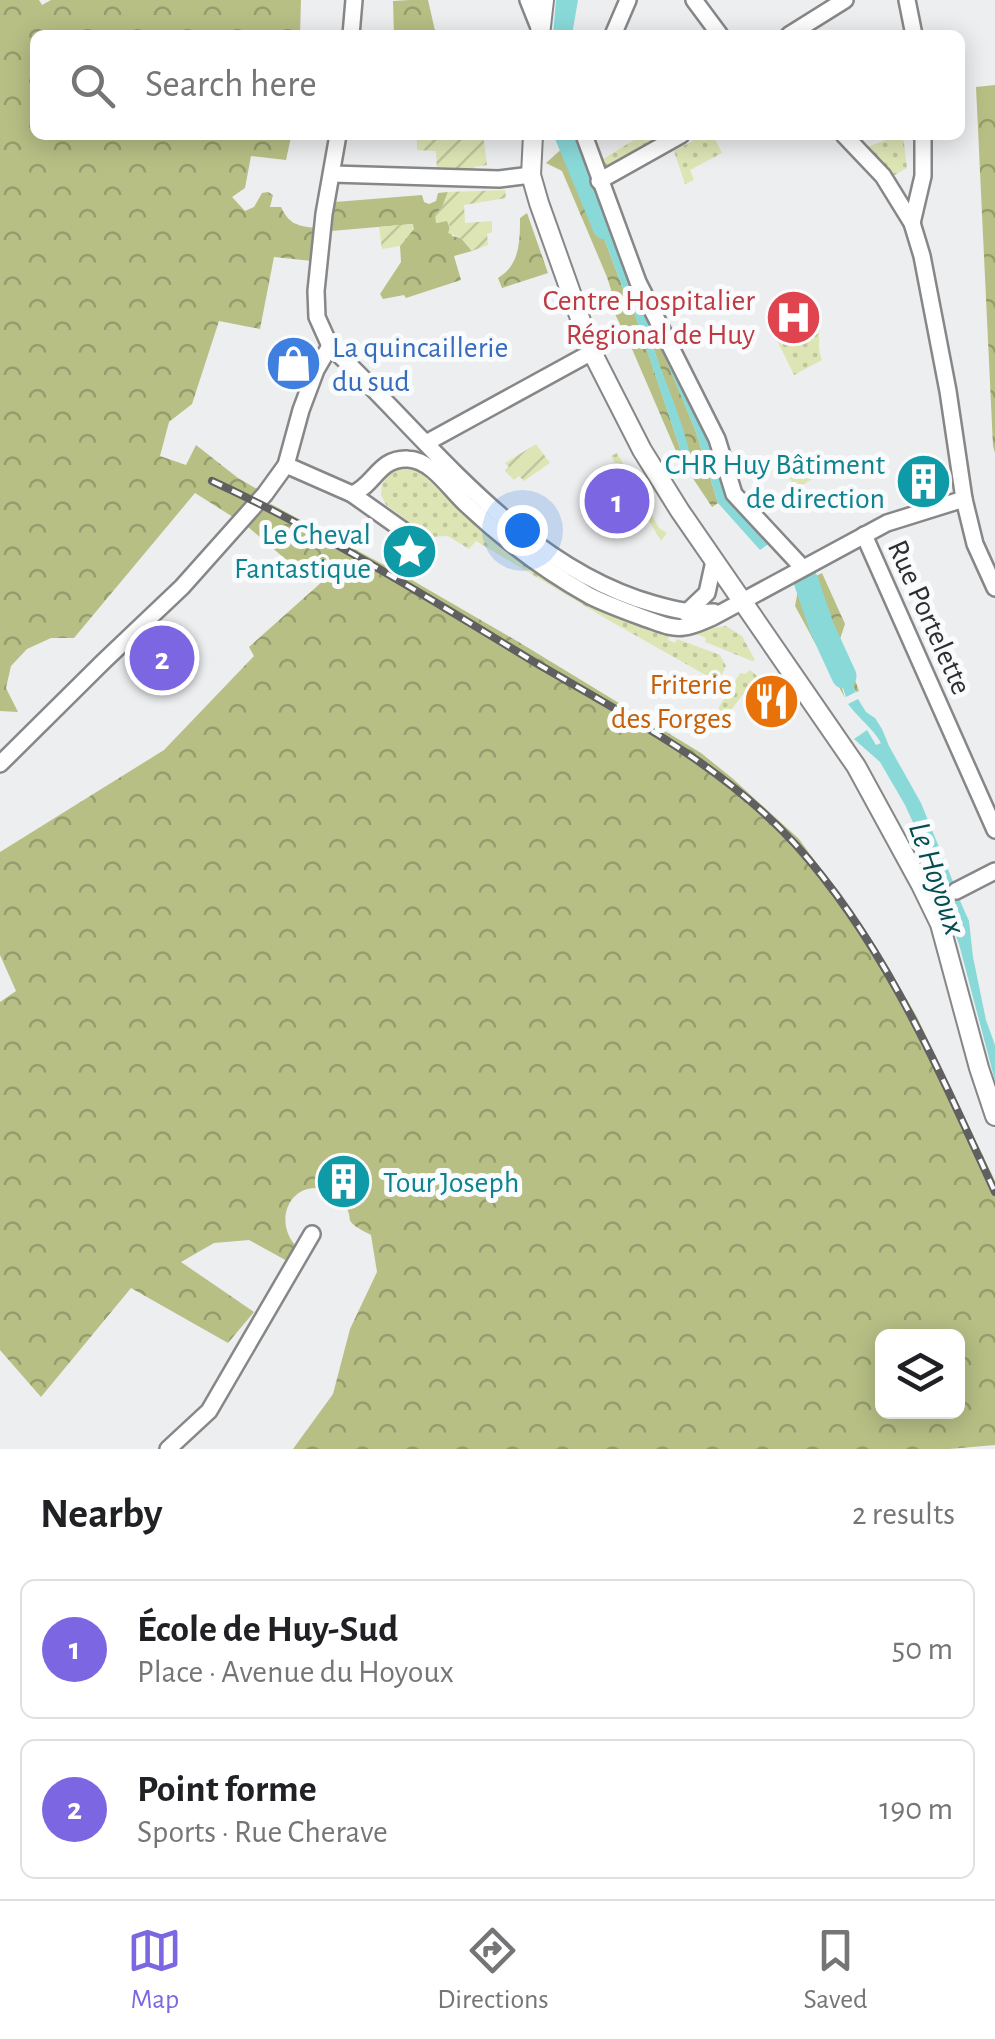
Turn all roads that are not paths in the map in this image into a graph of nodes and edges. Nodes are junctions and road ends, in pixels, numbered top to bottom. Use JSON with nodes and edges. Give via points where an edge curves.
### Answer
{"nodes":[{"id":1,"x":354,"y":0,"type":"edge"},
{"id":2,"x":528,"y":0,"type":"edge"},
{"id":3,"x":544,"y":0,"type":"edge"},
{"id":4,"x":628,"y":0,"type":"edge"},
{"id":5,"x":694,"y":0,"type":"edge"},
{"id":6,"x":845,"y":0,"type":"edge"},
{"id":7,"x":907,"y":0,"type":"edge"},
{"id":8,"x":352,"y":30,"type":"edge"},
{"id":9,"x":539,"y":30,"type":"edge"},
{"id":10,"x":540,"y":30,"type":"edge"},
{"id":11,"x":615,"y":30,"type":"edge"},
{"id":12,"x":716,"y":30,"type":"edge"},
{"id":13,"x":797,"y":30,"type":"edge"},
{"id":14,"x":913,"y":30,"type":"edge"},
{"id":15,"x":337,"y":140,"type":"edge"},
{"id":16,"x":533,"y":140,"type":"edge"},
{"id":17,"x":586,"y":140,"type":"edge"},
{"id":18,"x":671,"y":140,"type":"edge"},
{"id":19,"x":849,"y":140,"type":"edge"},
{"id":20,"x":923,"y":140,"type":"edge"},
{"id":21,"x":332,"y":174,"type":"junction"},
{"id":22,"x":532,"y":175,"type":"junction"},
{"id":23,"x":599,"y":180,"type":"junction"},
{"id":24,"x":912,"y":223,"type":"junction"},
{"id":25,"x":330,"y":346,"type":"junction"},
{"id":26,"x":592,"y":352,"type":"junction"},
{"id":27,"x":426,"y":442,"type":"junction"},
{"id":28,"x":286,"y":466,"type":"junction"},
{"id":29,"x":352,"y":494,"type":"junction"},
{"id":30,"x":964,"y":499,"type":"junction"},
{"id":31,"x":407,"y":533,"type":"dead end"},
{"id":32,"x":864,"y":536,"type":"junction"},
{"id":33,"x":714,"y":561,"type":"junction"},
{"id":34,"x":802,"y":567,"type":"junction"},
{"id":35,"x":995,"y":588,"type":"edge"},
{"id":36,"x":741,"y":601,"type":"junction"},
{"id":37,"x":719,"y":612,"type":"junction"},
{"id":38,"x":686,"y":613,"type":"junction"},
{"id":39,"x":0,"y":764,"type":"edge"},
{"id":40,"x":995,"y":830,"type":"edge"},
{"id":41,"x":995,"y":871,"type":"edge"},
{"id":42,"x":956,"y":891,"type":"dead end"},
{"id":43,"x":995,"y":1116,"type":"edge"},
{"id":44,"x":312,"y":1234,"type":"dead end"},
{"id":45,"x":168,"y":1449,"type":"edge"}],
"edges":[{"from":1,"to":8,"type":"street"},
{"from":2,"to":9,"type":"street"},
{"from":3,"to":10,"type":"main road"},
{"from":4,"to":11,"type":"street"},
{"from":5,"to":12,"type":"street"},
{"from":6,"to":13,"type":"street"},
{"from":7,"to":14,"type":"street"},
{"from":15,"to":21,"type":"street"},
{"from":16,"to":22,"type":"main road"},
{"from":17,"to":23,"type":"street"},
{"from":18,"to":23,"type":"street"},
{"from":19,"to":24,"type":"street","via":[[883,176]]},
{"from":20,"to":24,"type":"street"},
{"from":21,"to":22,"type":"street"},
{"from":21,"to":25,"type":"street","via":[[316,291]]},
{"from":22,"to":26,"type":"main road"},
{"from":23,"to":34,"type":"street","via":[[638,282],[717,439],[734,494]]},
{"from":24,"to":30,"type":"street"},
{"from":25,"to":27,"type":"street"},
{"from":25,"to":28,"type":"street","via":[[311,383]]},
{"from":26,"to":27,"type":"street"},
{"from":26,"to":33,"type":"main road","via":[[642,450]]},
{"from":27,"to":38,"type":"street","via":[[490,507],[563,562],[618,593]]},
{"from":28,"to":29,"type":"street"},
{"from":28,"to":39,"type":"street","via":[[182,588]]},
{"from":29,"to":31,"type":"street"},
{"from":29,"to":37,"type":"street","via":[[386,464],[414,460],[590,596],[671,627],[687,628]]},
{"from":30,"to":32,"type":"street"},
{"from":30,"to":35,"type":"street"},
{"from":32,"to":34,"type":"street"},
{"from":32,"to":40,"type":"street","name":"Rue Portelette"},
{"from":33,"to":36,"type":"main road"},
{"from":33,"to":38,"type":"street","via":[[707,593]]},
{"from":34,"to":36,"type":"street"},
{"from":36,"to":37,"type":"street"},
{"from":36,"to":43,"type":"main road","via":[[856,766],[930,904]]},
{"from":37,"to":38,"type":"street"},
{"from":41,"to":42,"type":"street"},
{"from":44,"to":45,"type":"street","via":[[209,1411]]}]}
